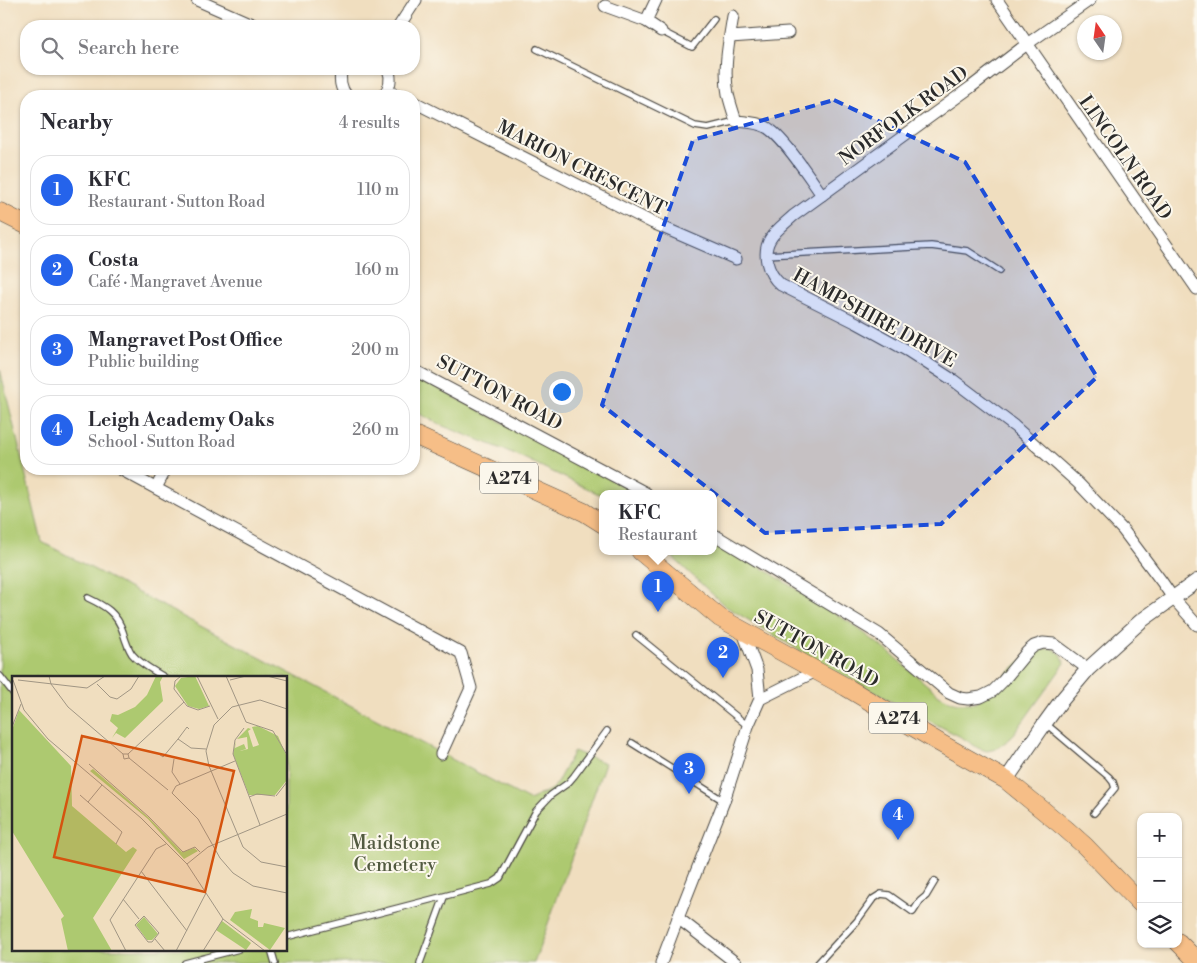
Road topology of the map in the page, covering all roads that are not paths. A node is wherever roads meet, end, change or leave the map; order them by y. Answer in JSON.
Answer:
{"nodes":[{"id":1,"x":197,"y":0,"type":"edge"},
{"id":2,"x":416,"y":0,"type":"edge"},
{"id":3,"x":656,"y":0,"type":"edge"},
{"id":4,"x":996,"y":0,"type":"edge"},
{"id":5,"x":1090,"y":0,"type":"edge"},
{"id":6,"x":606,"y":3,"type":"edge"},
{"id":7,"x":733,"y":16,"type":"dead end"},
{"id":8,"x":242,"y":20,"type":"edge"},
{"id":9,"x":403,"y":20,"type":"edge"},
{"id":10,"x":714,"y":20,"type":"dead end"},
{"id":11,"x":646,"y":21,"type":"junction"},
{"id":12,"x":661,"y":31,"type":"joint"},
{"id":13,"x":788,"y":33,"type":"dead end"},
{"id":14,"x":730,"y":37,"type":"junction"},
{"id":15,"x":1027,"y":44,"type":"junction"},
{"id":16,"x":537,"y":50,"type":"dead end"},
{"id":17,"x":340,"y":75,"type":"edge"},
{"id":18,"x":389,"y":75,"type":"edge"},
{"id":19,"x":343,"y":90,"type":"edge"},
{"id":20,"x":386,"y":90,"type":"edge"},
{"id":21,"x":420,"y":105,"type":"edge"},
{"id":22,"x":736,"y":121,"type":"junction"},
{"id":23,"x":822,"y":195,"type":"junction"},
{"id":24,"x":0,"y":212,"type":"edge"},
{"id":25,"x":20,"y":221,"type":"edge"},
{"id":26,"x":766,"y":256,"type":"junction"},
{"id":27,"x":736,"y":259,"type":"dead end"},
{"id":28,"x":998,"y":271,"type":"dead end"},
{"id":29,"x":1197,"y":289,"type":"edge"},
{"id":30,"x":420,"y":373,"type":"edge"},
{"id":31,"x":420,"y":438,"type":"edge"},
{"id":32,"x":131,"y":475,"type":"edge"},
{"id":33,"x":163,"y":475,"type":"edge"},
{"id":34,"x":156,"y":488,"type":"junction"},
{"id":35,"x":640,"y":490,"type":"edge"},
{"id":36,"x":599,"y":521,"type":"edge"},
{"id":37,"x":717,"y":536,"type":"edge"},
{"id":38,"x":645,"y":555,"type":"edge"},
{"id":39,"x":1197,"y":581,"type":"edge"},
{"id":40,"x":88,"y":598,"type":"dead end"},
{"id":41,"x":1173,"y":598,"type":"junction"},
{"id":42,"x":1197,"y":624,"type":"edge"},
{"id":43,"x":744,"y":632,"type":"junction"},
{"id":44,"x":636,"y":635,"type":"dead end"},
{"id":45,"x":1088,"y":669,"type":"junction"},
{"id":46,"x":816,"y":671,"type":"junction"},
{"id":47,"x":0,"y":676,"type":"edge"},
{"id":48,"x":162,"y":676,"type":"edge"},
{"id":49,"x":12,"y":691,"type":"edge"},
{"id":50,"x":760,"y":699,"type":"junction"},
{"id":51,"x":1045,"y":723,"type":"junction"},
{"id":52,"x":748,"y":726,"type":"junction"},
{"id":53,"x":607,"y":731,"type":"dead end"},
{"id":54,"x":632,"y":744,"type":"dead end"},
{"id":55,"x":441,"y":754,"type":"dead end"},
{"id":56,"x":1006,"y":780,"type":"junction"},
{"id":57,"x":724,"y":801,"type":"junction"},
{"id":58,"x":1094,"y":814,"type":"dead end"},
{"id":59,"x":935,"y":880,"type":"dead end"},
{"id":60,"x":444,"y":897,"type":"junction"},
{"id":61,"x":1140,"y":903,"type":"edge"},
{"id":62,"x":678,"y":918,"type":"junction"},
{"id":63,"x":288,"y":936,"type":"edge"},
{"id":64,"x":1182,"y":946,"type":"edge"},
{"id":65,"x":235,"y":950,"type":"edge"},
{"id":66,"x":271,"y":950,"type":"edge"},
{"id":67,"x":1197,"y":961,"type":"edge"},
{"id":68,"x":186,"y":963,"type":"edge"},
{"id":69,"x":275,"y":963,"type":"edge"},
{"id":70,"x":420,"y":963,"type":"edge"},
{"id":71,"x":661,"y":963,"type":"edge"},
{"id":72,"x":736,"y":963,"type":"edge"},
{"id":73,"x":818,"y":963,"type":"edge"}],
"edges":[{"from":1,"to":8,"type":"street"},
{"from":2,"to":9,"type":"street"},
{"from":3,"to":11,"type":"street"},
{"from":4,"to":15,"type":"street","name":"LINCOLN ROAD"},
{"from":5,"to":15,"type":"street","name":"NORFOLK ROAD"},
{"from":6,"to":11,"type":"street"},
{"from":7,"to":14,"type":"street"},
{"from":10,"to":12,"type":"lane"},
{"from":11,"to":12,"type":"street"},
{"from":13,"to":14,"type":"street"},
{"from":14,"to":22,"type":"street"},
{"from":15,"to":23,"type":"street","name":"NORFOLK ROAD"},
{"from":15,"to":29,"type":"street","name":"LINCOLN ROAD"},
{"from":16,"to":22,"type":"lane"},
{"from":17,"to":19,"type":"street"},
{"from":18,"to":20,"type":"street"},
{"from":21,"to":27,"type":"street","name":"MARION CRESCENT"},
{"from":22,"to":23,"type":"street"},
{"from":23,"to":26,"type":"street","name":"NORFOLK ROAD"},
{"from":24,"to":25,"type":"main road"},
{"from":26,"to":28,"type":"lane"},
{"from":26,"to":41,"type":"street","name":"HAMPSHIRE DRIVE"},
{"from":30,"to":35,"type":"street","name":"SUTTON ROAD"},
{"from":31,"to":36,"type":"main road","number":"A274"},
{"from":32,"to":34,"type":"street"},
{"from":33,"to":34,"type":"street"},
{"from":34,"to":55,"type":"street"},
{"from":37,"to":45,"type":"street","name":"SUTTON ROAD"},
{"from":38,"to":43,"type":"main road","name":"SUTTON ROAD","number":"A274"},
{"from":39,"to":41,"type":"street"},
{"from":40,"to":48,"type":"lane"},
{"from":41,"to":42,"type":"street","name":"HAMPSHIRE DRIVE"},
{"from":41,"to":45,"type":"street"},
{"from":43,"to":46,"type":"main road","name":"SUTTON ROAD","number":"A274"},
{"from":43,"to":50,"type":"street"},
{"from":44,"to":52,"type":"lane"},
{"from":45,"to":51,"type":"street"},
{"from":46,"to":50,"type":"street"},
{"from":46,"to":56,"type":"main road","name":"SUTTON ROAD","number":"A274"},
{"from":47,"to":49,"type":"lane"},
{"from":50,"to":52,"type":"street"},
{"from":51,"to":56,"type":"street"},
{"from":51,"to":58,"type":"lane"},
{"from":52,"to":57,"type":"street"},
{"from":53,"to":60,"type":"lane"},
{"from":54,"to":57,"type":"lane"},
{"from":56,"to":61,"type":"main road","name":"SUTTON ROAD","number":"A274"},
{"from":57,"to":62,"type":"street"},
{"from":59,"to":73,"type":"lane"},
{"from":60,"to":63,"type":"lane"},
{"from":60,"to":70,"type":"lane"},
{"from":62,"to":71,"type":"street"},
{"from":62,"to":72,"type":"street"},
{"from":64,"to":67,"type":"main road"},
{"from":65,"to":68,"type":"lane"},
{"from":66,"to":69,"type":"lane"}]}
